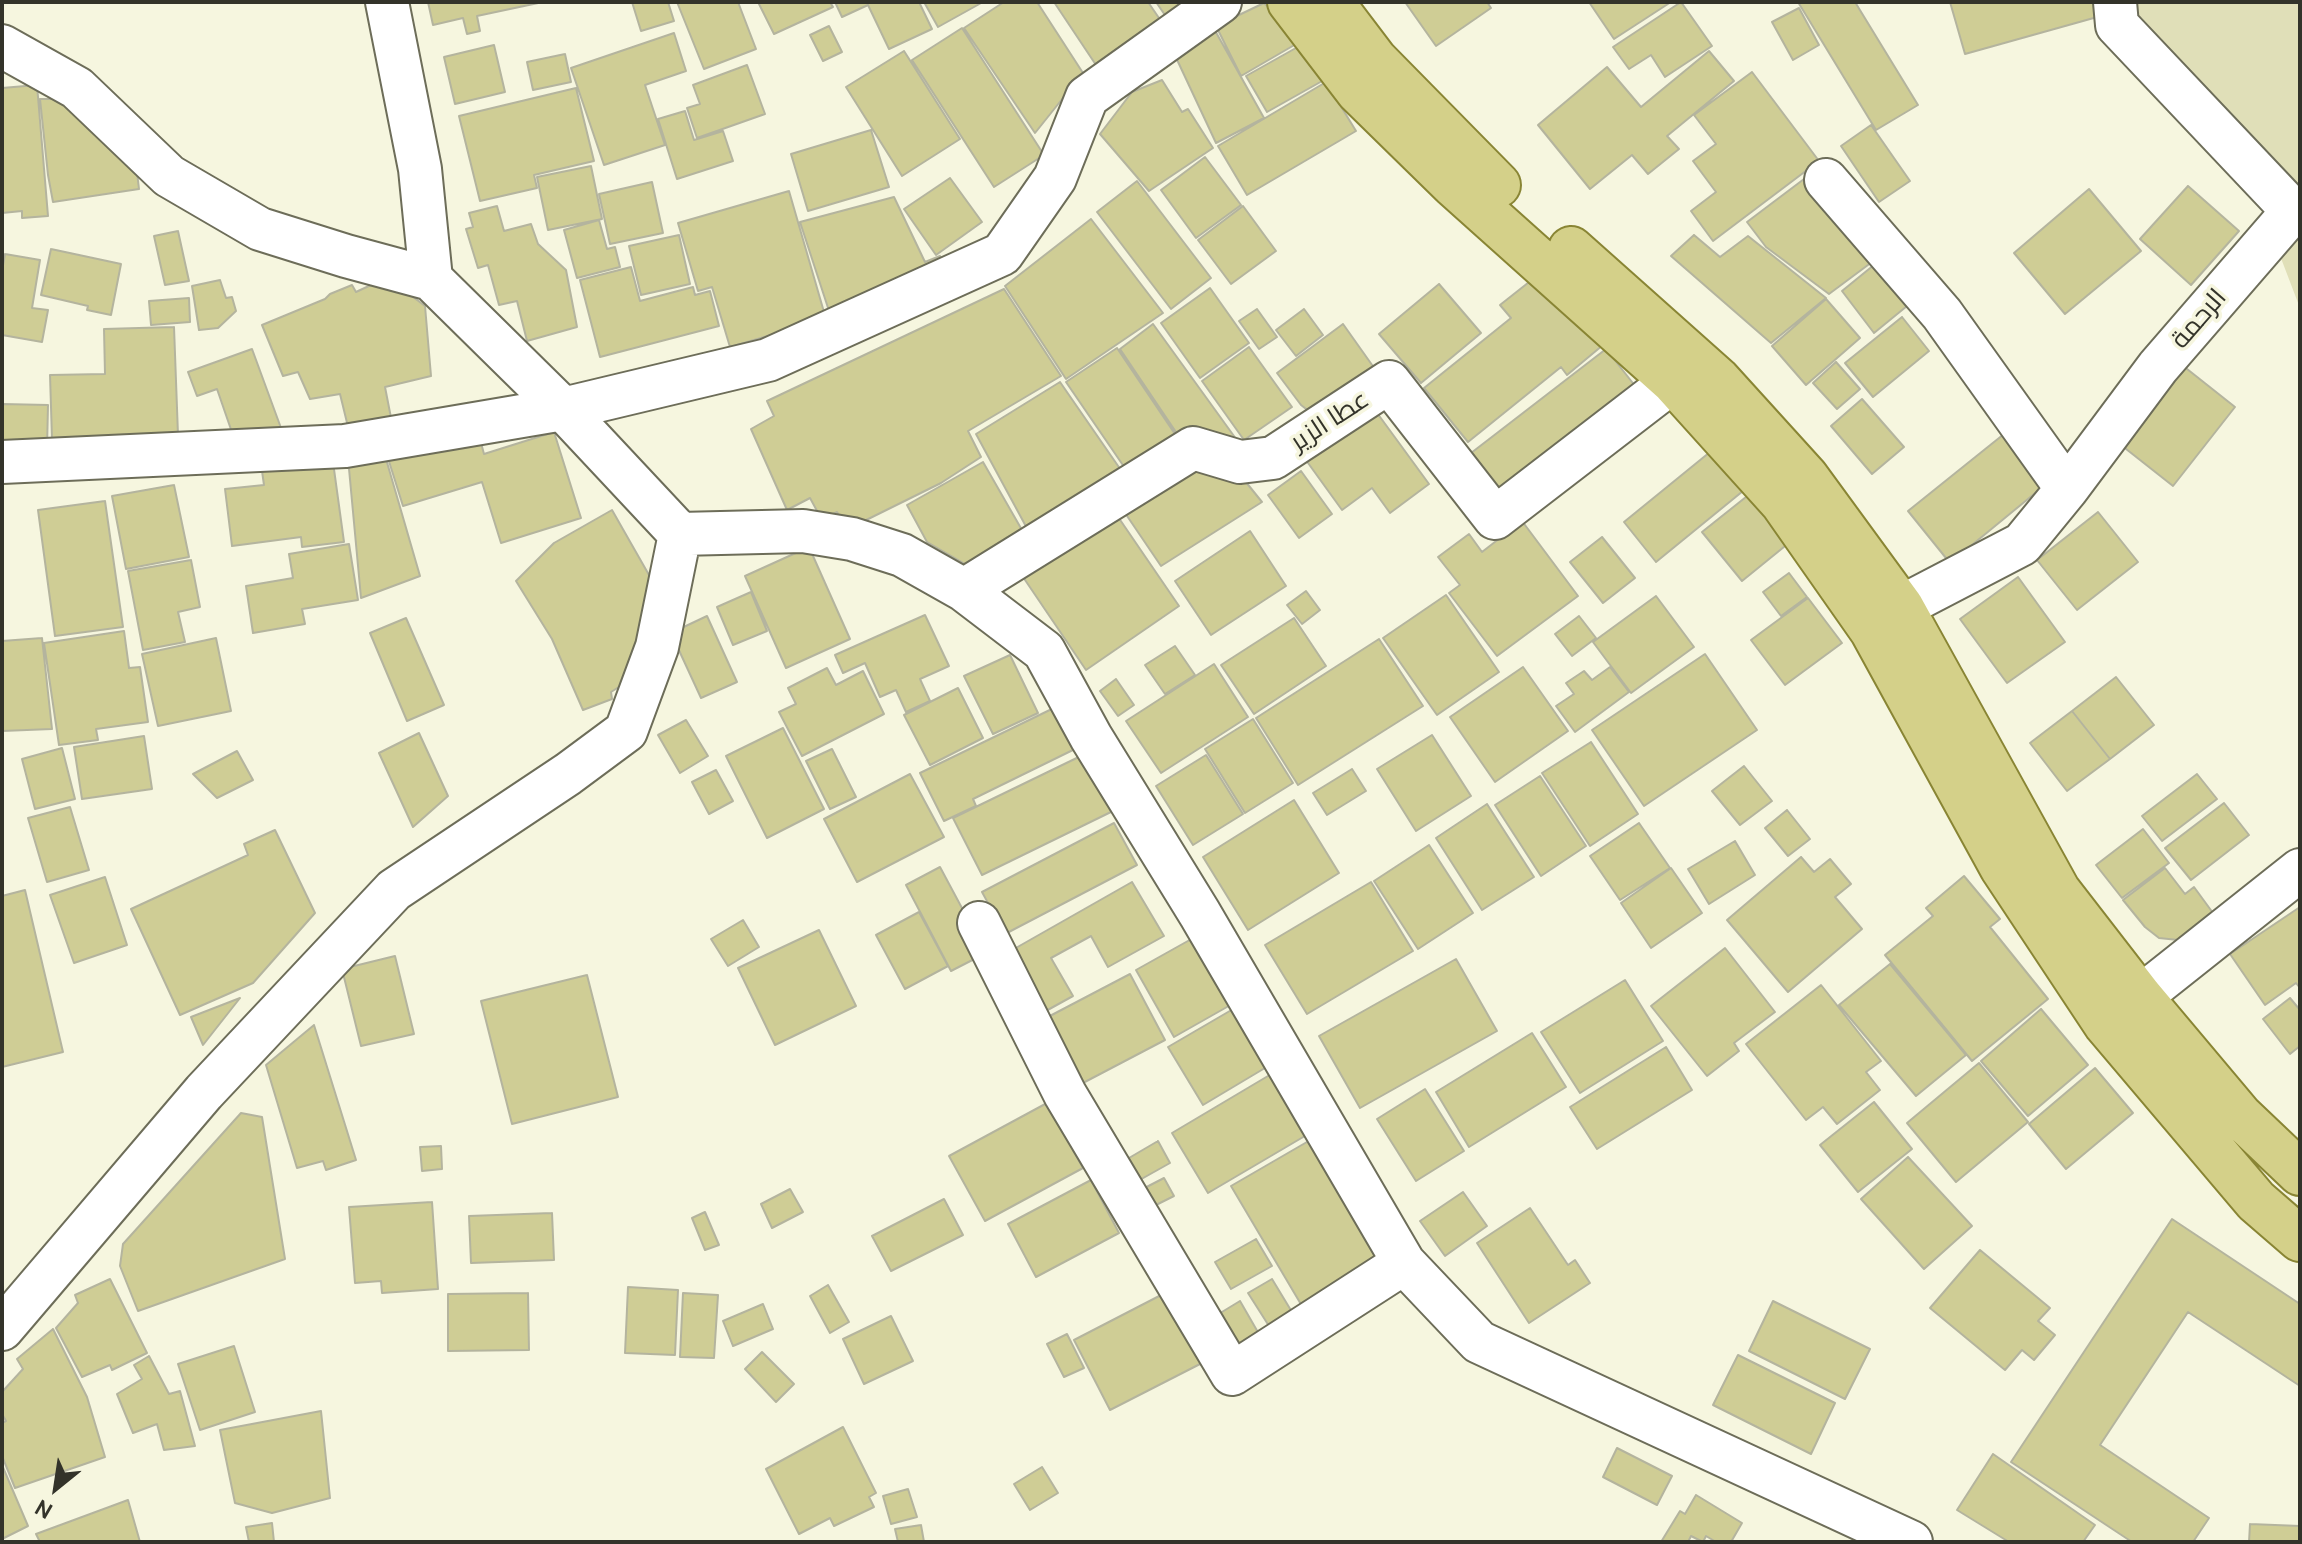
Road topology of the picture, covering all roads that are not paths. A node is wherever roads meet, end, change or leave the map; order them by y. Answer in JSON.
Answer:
{"nodes":[{"id":1,"x":387,"y":2,"type":"edge"},
{"id":2,"x":1220,"y":2,"type":"edge"},
{"id":3,"x":1290,"y":2,"type":"edge"},
{"id":4,"x":1331,"y":2,"type":"edge"},
{"id":5,"x":2115,"y":2,"type":"edge"},
{"id":6,"x":2,"y":46,"type":"edge"},
{"id":7,"x":1826,"y":180,"type":"dead end"},
{"id":8,"x":2296,"y":209,"type":"edge"},
{"id":9,"x":431,"y":279,"type":"junction"},
{"id":10,"x":1673,"y":381,"type":"junction"},
{"id":11,"x":563,"y":409,"type":"junction"},
{"id":12,"x":2,"y":462,"type":"edge"},
{"id":13,"x":2067,"y":489,"type":"junction"},
{"id":14,"x":680,"y":534,"type":"junction"},
{"id":15,"x":964,"y":590,"type":"junction"},
{"id":16,"x":1901,"y":607,"type":"junction"},
{"id":17,"x":2300,"y":870,"type":"edge"},
{"id":18,"x":979,"y":923,"type":"dead end"},
{"id":19,"x":2140,"y":997,"type":"junction"},
{"id":20,"x":2300,"y":1173,"type":"edge"},
{"id":21,"x":2300,"y":1239,"type":"edge"},
{"id":22,"x":1404,"y":1263,"type":"junction"},
{"id":23,"x":2,"y":1329,"type":"edge"},
{"id":24,"x":1905,"y":1541,"type":"edge"}],
"edges":[{"from":1,"to":9,"type":"street"},
{"from":2,"to":11,"type":"street"},
{"from":3,"to":10,"type":"main road"},
{"from":4,"to":16,"type":"main road"},
{"from":5,"to":8,"type":"street","name":"الرحمة"},
{"from":6,"to":9,"type":"street"},
{"from":7,"to":13,"type":"street"},
{"from":8,"to":13,"type":"street","name":"الرحمة"},
{"from":9,"to":11,"type":"street"},
{"from":10,"to":15,"type":"street","name":"عطا الزير"},
{"from":10,"to":21,"type":"main road"},
{"from":11,"to":12,"type":"street"},
{"from":11,"to":14,"type":"street"},
{"from":13,"to":16,"type":"street","name":"الرحمة"},
{"from":14,"to":15,"type":"street"},
{"from":14,"to":23,"type":"street"},
{"from":15,"to":22,"type":"street"},
{"from":16,"to":19,"type":"main road"},
{"from":17,"to":19,"type":"street"},
{"from":18,"to":22,"type":"street"},
{"from":19,"to":20,"type":"main road"},
{"from":22,"to":24,"type":"street"}]}
